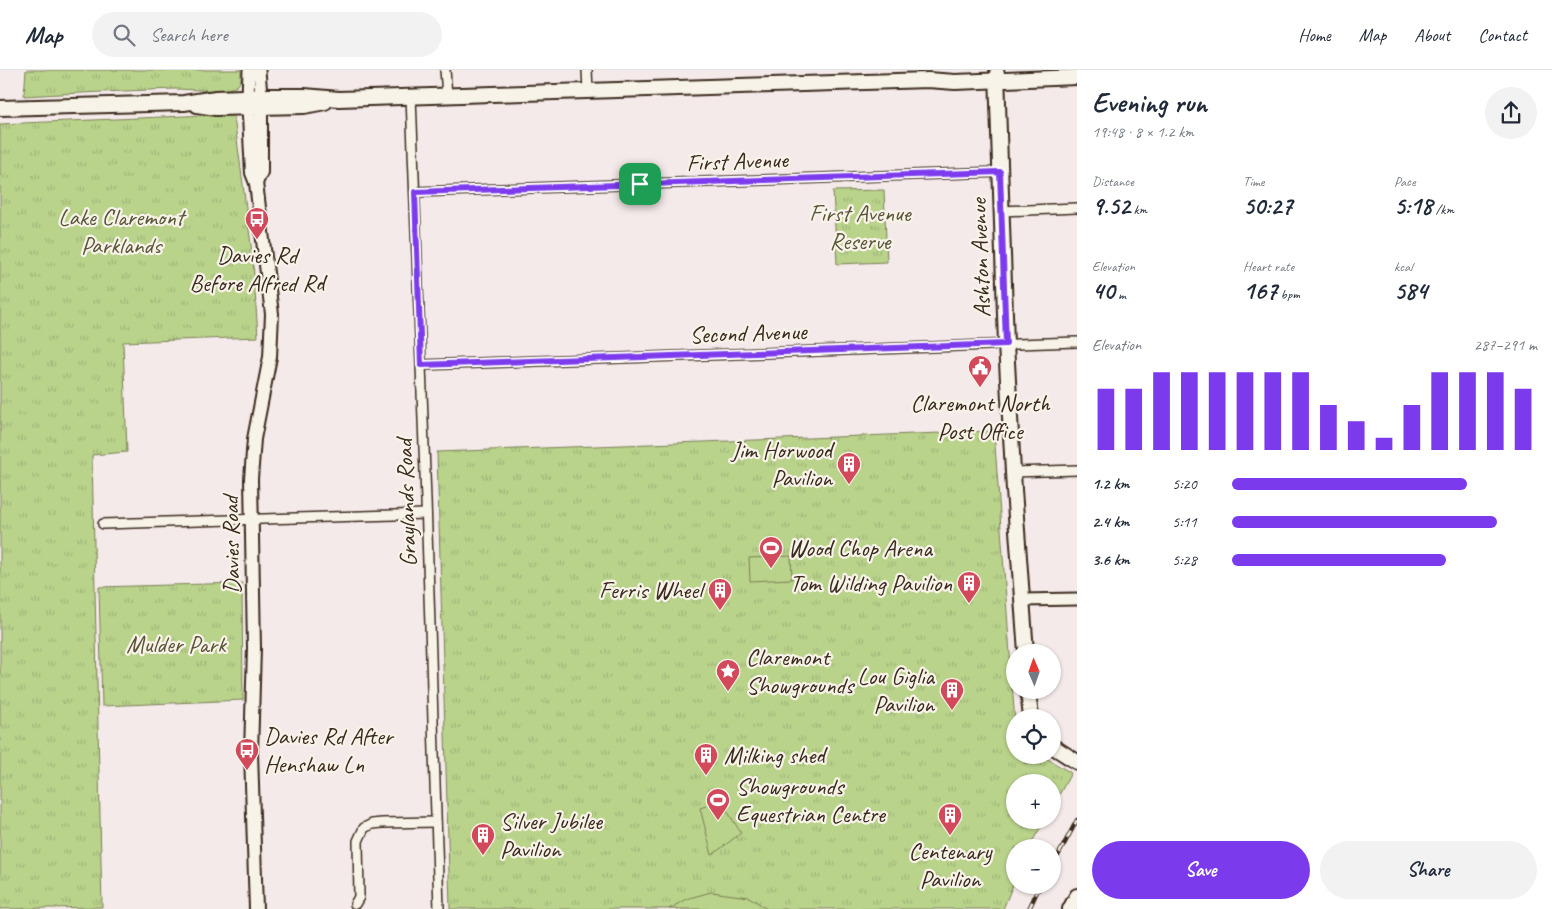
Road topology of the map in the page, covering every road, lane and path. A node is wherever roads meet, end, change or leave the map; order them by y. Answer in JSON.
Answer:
{"nodes":[{"id":1,"x":249,"y":70,"type":"edge"},
{"id":2,"x":259,"y":70,"type":"edge"},
{"id":3,"x":446,"y":70,"type":"edge"},
{"id":4,"x":587,"y":70,"type":"edge"},
{"id":5,"x":1045,"y":72,"type":"edge"},
{"id":6,"x":997,"y":76,"type":"junction"},
{"id":7,"x":1077,"y":76,"type":"edge"},
{"id":8,"x":588,"y":92,"type":"junction"},
{"id":9,"x":446,"y":95,"type":"junction"},
{"id":10,"x":411,"y":96,"type":"junction"},
{"id":11,"x":255,"y":102,"type":"junction"},
{"id":12,"x":0,"y":108,"type":"edge"},
{"id":13,"x":1000,"y":172,"type":"junction"},
{"id":14,"x":415,"y":192,"type":"junction"},
{"id":15,"x":1077,"y":208,"type":"edge"},
{"id":16,"x":1001,"y":211,"type":"junction"},
{"id":17,"x":1077,"y":342,"type":"edge"},
{"id":18,"x":1006,"y":344,"type":"junction"},
{"id":19,"x":421,"y":365,"type":"junction"},
{"id":20,"x":1077,"y":470,"type":"edge"},
{"id":21,"x":1013,"y":472,"type":"junction"},
{"id":22,"x":426,"y":514,"type":"junction"},
{"id":23,"x":252,"y":519,"type":"junction"},
{"id":24,"x":103,"y":524,"type":"dead end"},
{"id":25,"x":1077,"y":599,"type":"edge"},
{"id":26,"x":1022,"y":600,"type":"junction"},
{"id":27,"x":1025,"y":644,"type":"edge"},
{"id":28,"x":1061,"y":752,"type":"edge"},
{"id":29,"x":1077,"y":762,"type":"edge"},
{"id":30,"x":436,"y":822,"type":"junction"},
{"id":31,"x":1077,"y":896,"type":"edge"},
{"id":32,"x":355,"y":904,"type":"dead end"},
{"id":33,"x":256,"y":909,"type":"edge"},
{"id":34,"x":438,"y":909,"type":"edge"},
{"id":35,"x":1070,"y":909,"type":"edge"}],
"edges":[{"from":1,"to":11,"type":"street"},
{"from":2,"to":11,"type":"street"},
{"from":3,"to":9,"type":"street"},
{"from":4,"to":8,"type":"street"},
{"from":5,"to":6,"type":"main road"},
{"from":5,"to":7,"type":"main road"},
{"from":6,"to":8,"type":"main road"},
{"from":6,"to":13,"type":"main road","name":"Ashton Avenue"},
{"from":8,"to":9,"type":"main road"},
{"from":9,"to":10,"type":"main road"},
{"from":10,"to":11,"type":"main road"},
{"from":10,"to":14,"type":"street","name":"Graylands Road"},
{"from":11,"to":12,"type":"main road"},
{"from":11,"to":23,"type":"main road","name":"Davies Road"},
{"from":13,"to":14,"type":"street","name":"First Avenue"},
{"from":13,"to":16,"type":"main road","name":"Ashton Avenue"},
{"from":14,"to":19,"type":"street","name":"Graylands Road"},
{"from":15,"to":16,"type":"street"},
{"from":16,"to":18,"type":"main road","name":"Ashton Avenue"},
{"from":17,"to":18,"type":"street","name":"Second Avenue"},
{"from":18,"to":19,"type":"street","name":"Second Avenue"},
{"from":18,"to":21,"type":"main road","name":"Ashton Avenue"},
{"from":19,"to":22,"type":"street","name":"Graylands Road"},
{"from":20,"to":21,"type":"street"},
{"from":21,"to":26,"type":"main road","name":"Ashton Avenue"},
{"from":22,"to":23,"type":"street"},
{"from":22,"to":30,"type":"street","name":"Graylands Road"},
{"from":23,"to":24,"type":"street"},
{"from":23,"to":33,"type":"main road","name":"Davies Road"},
{"from":25,"to":26,"type":"street"},
{"from":26,"to":27,"type":"main road","name":"Ashton Avenue"},
{"from":28,"to":29,"type":"main road"},
{"from":30,"to":32,"type":"street"},
{"from":30,"to":34,"type":"street","name":"Graylands Road"},
{"from":31,"to":35,"type":"main road"}]}
